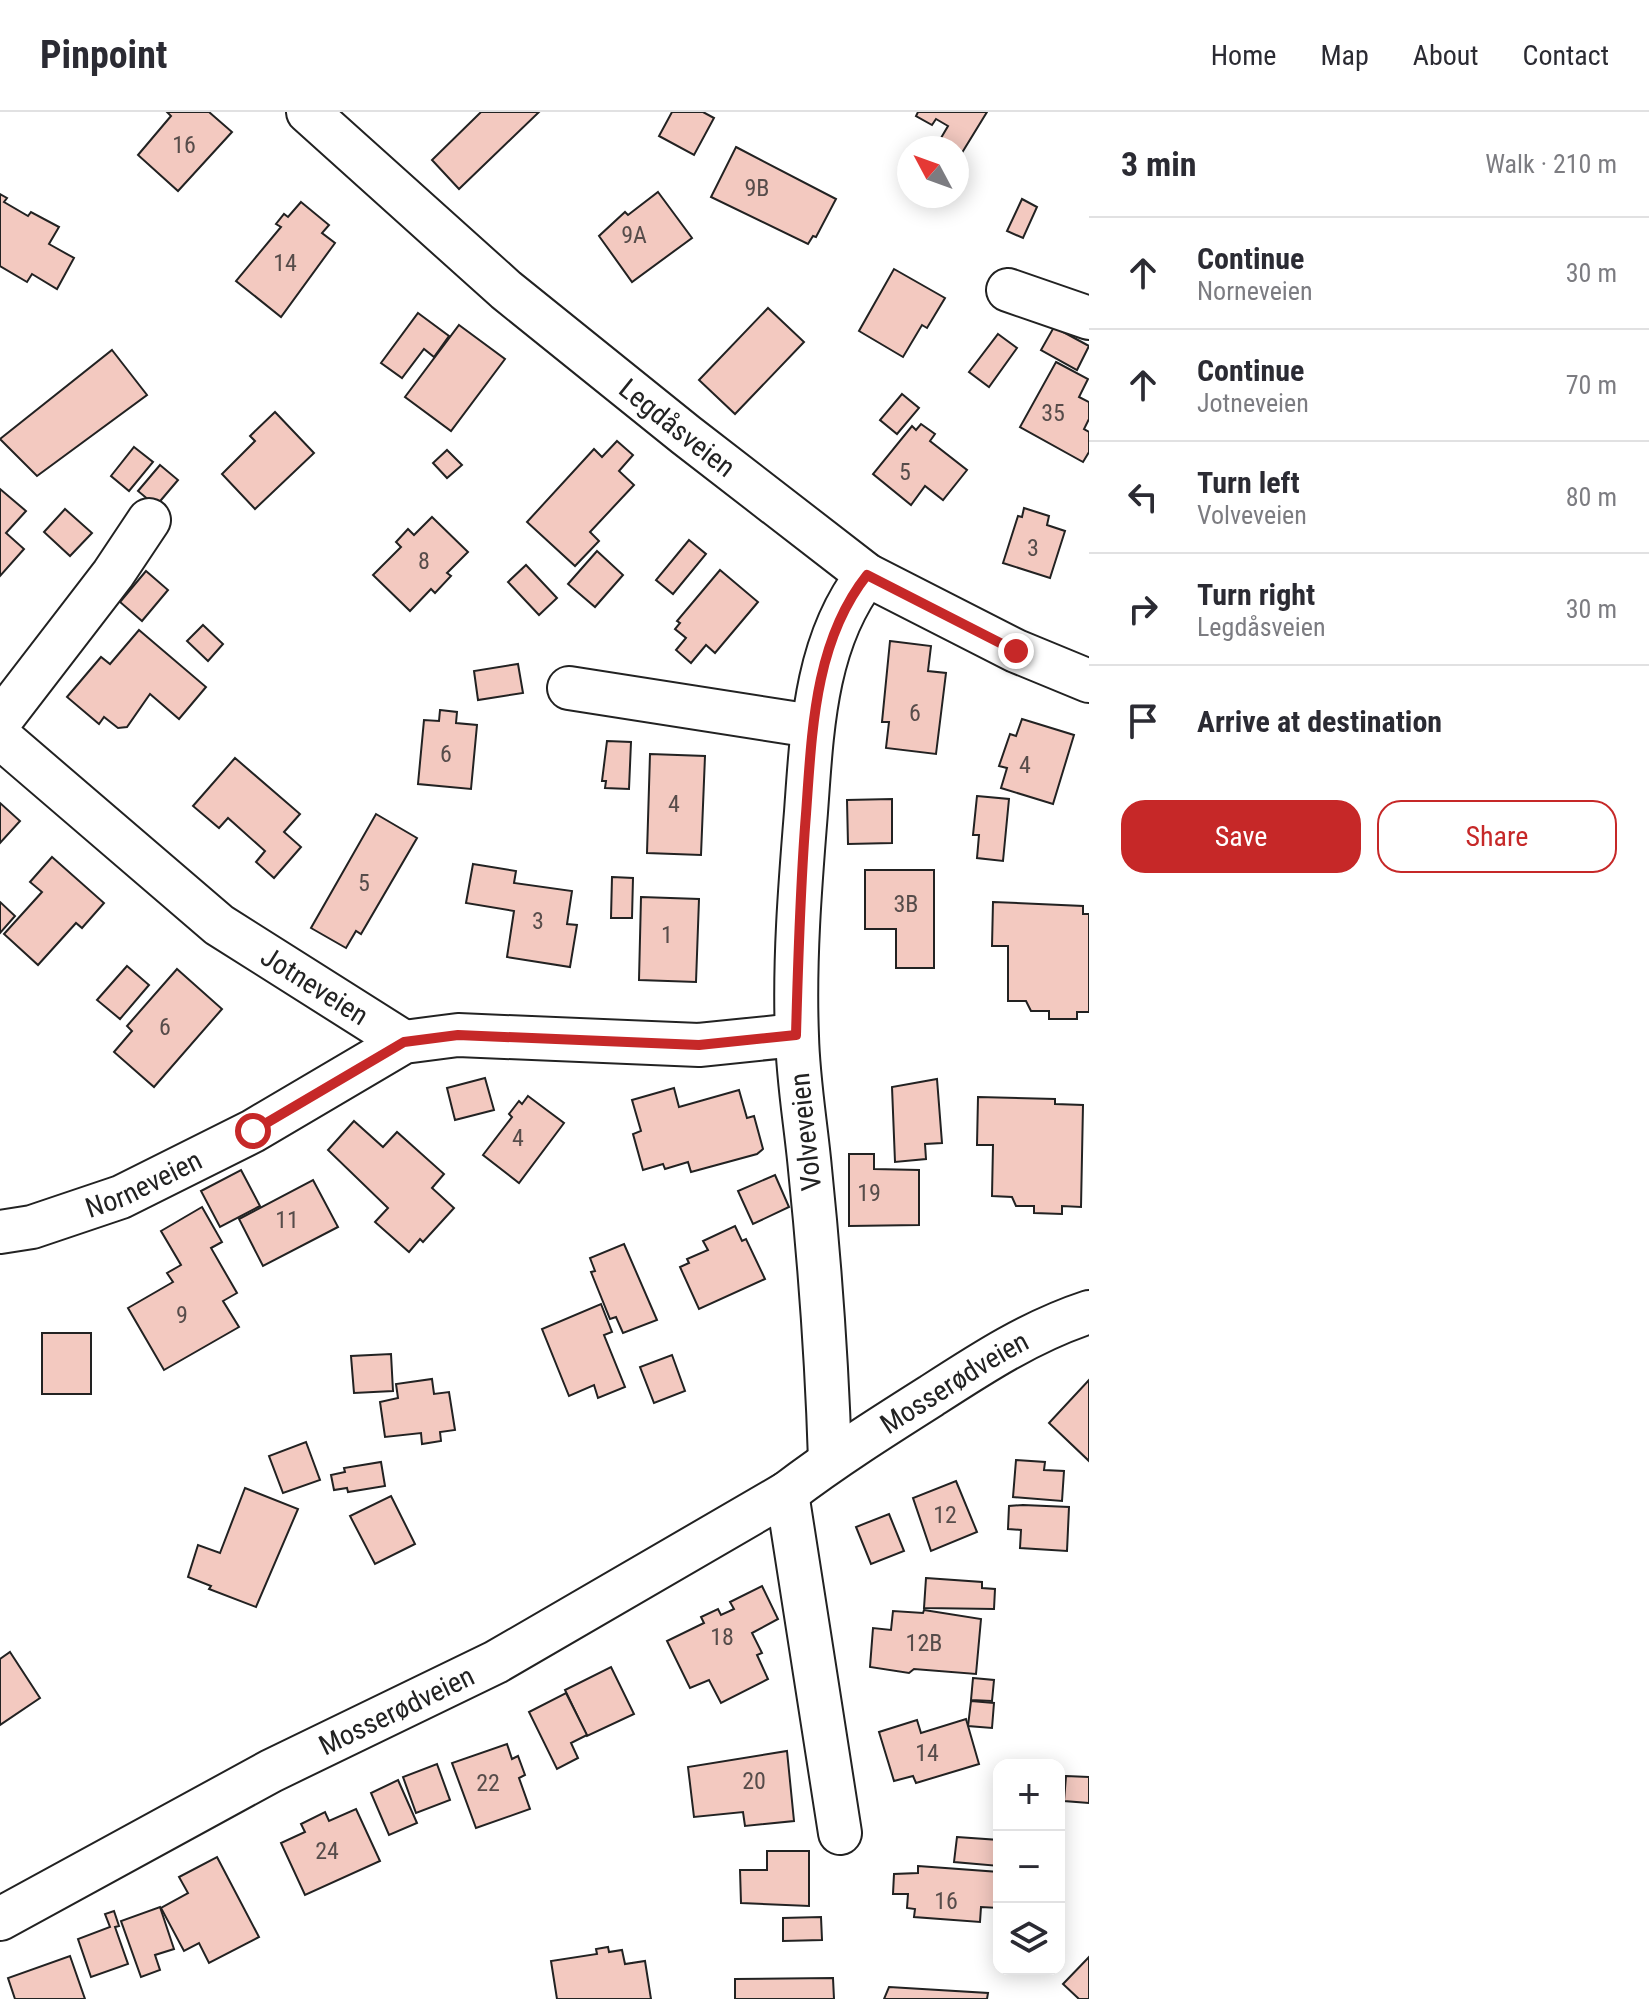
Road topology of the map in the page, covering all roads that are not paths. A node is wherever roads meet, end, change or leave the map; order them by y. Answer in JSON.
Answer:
{"nodes":[{"id":1,"x":308,"y":112,"type":"edge"},
{"id":2,"x":1008,"y":290,"type":"dead end"},
{"id":3,"x":1089,"y":318,"type":"edge"},
{"id":4,"x":149,"y":520,"type":"dead end"},
{"id":5,"x":867,"y":575,"type":"junction"},
{"id":6,"x":1089,"y":681,"type":"edge"},
{"id":7,"x":569,"y":688,"type":"dead end"},
{"id":8,"x":0,"y":721,"type":"edge"},
{"id":9,"x":812,"y":726,"type":"junction"},
{"id":10,"x":0,"y":737,"type":"edge"},
{"id":11,"x":796,"y":1035,"type":"junction"},
{"id":12,"x":404,"y":1042,"type":"junction"},
{"id":13,"x":0,"y":1232,"type":"edge"},
{"id":14,"x":1089,"y":1312,"type":"edge"},
{"id":15,"x":830,"y":1460,"type":"junction"},
{"id":16,"x":787,"y":1493,"type":"junction"},
{"id":17,"x":840,"y":1833,"type":"dead end"},
{"id":18,"x":0,"y":1919,"type":"edge"}],
"edges":[{"from":1,"to":5,"type":"street","name":"Legdåsveien"},
{"from":2,"to":3,"type":"street"},
{"from":4,"to":8,"type":"street"},
{"from":5,"to":6,"type":"street","name":"Legdåsveien"},
{"from":5,"to":9,"type":"street","name":"Volveveien"},
{"from":7,"to":9,"type":"street"},
{"from":9,"to":11,"type":"street","name":"Volveveien"},
{"from":10,"to":12,"type":"street","name":"Jotneveien"},
{"from":11,"to":12,"type":"street"},
{"from":11,"to":15,"type":"street","name":"Volveveien"},
{"from":12,"to":13,"type":"street","name":"Norneveien"},
{"from":14,"to":15,"type":"street","name":"Mosserødveien"},
{"from":15,"to":16,"type":"street","name":"Mosserødveien"},
{"from":16,"to":17,"type":"street"},
{"from":16,"to":18,"type":"street","name":"Mosserødveien"}]}
